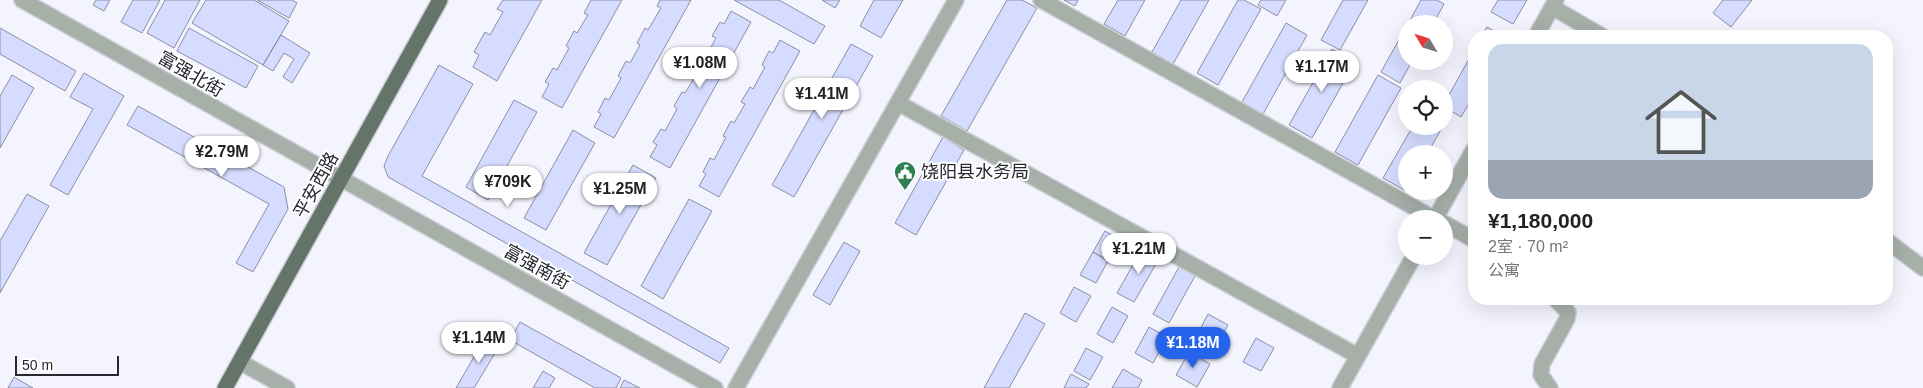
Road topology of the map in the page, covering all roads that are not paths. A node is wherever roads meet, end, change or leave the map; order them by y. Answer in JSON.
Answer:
{"nodes":[{"id":1,"x":22,"y":0,"type":"edge"},
{"id":2,"x":440,"y":0,"type":"edge"},
{"id":3,"x":956,"y":0,"type":"edge"},
{"id":4,"x":1041,"y":0,"type":"edge"},
{"id":5,"x":1554,"y":4,"type":"edge"},
{"id":6,"x":1539,"y":30,"type":"edge"},
{"id":7,"x":1593,"y":30,"type":"edge"},
{"id":8,"x":898,"y":103,"type":"junction"},
{"id":9,"x":1468,"y":160,"type":"edge"},
{"id":10,"x":341,"y":179,"type":"junction"},
{"id":11,"x":1419,"y":210,"type":"edge"},
{"id":12,"x":1440,"y":210,"type":"edge"},
{"id":13,"x":1453,"y":228,"type":"edge"},
{"id":14,"x":1468,"y":237,"type":"edge"},
{"id":15,"x":1893,"y":245,"type":"edge"},
{"id":16,"x":1409,"y":265,"type":"edge"},
{"id":17,"x":1923,"y":268,"type":"edge"},
{"id":18,"x":1561,"y":305,"type":"edge"},
{"id":19,"x":1358,"y":356,"type":"junction"},
{"id":20,"x":240,"y":362,"type":"junction"},
{"id":21,"x":225,"y":388,"type":"edge"},
{"id":22,"x":287,"y":388,"type":"edge"},
{"id":23,"x":715,"y":388,"type":"edge"},
{"id":24,"x":736,"y":388,"type":"edge"},
{"id":25,"x":1340,"y":388,"type":"edge"},
{"id":26,"x":1550,"y":388,"type":"edge"}],
"edges":[{"from":1,"to":10,"type":"street","name":"富强北街"},
{"from":2,"to":10,"type":"main road","name":"平安西路"},
{"from":3,"to":8,"type":"street"},
{"from":4,"to":11,"type":"street"},
{"from":5,"to":6,"type":"street"},
{"from":5,"to":7,"type":"street"},
{"from":8,"to":19,"type":"street"},
{"from":8,"to":24,"type":"street"},
{"from":9,"to":12,"type":"street"},
{"from":10,"to":20,"type":"main road","name":"平安西路"},
{"from":10,"to":23,"type":"street","name":"富强南街"},
{"from":13,"to":14,"type":"street"},
{"from":15,"to":17,"type":"street"},
{"from":16,"to":19,"type":"street"},
{"from":18,"to":26,"type":"street"},
{"from":19,"to":25,"type":"street"},
{"from":20,"to":21,"type":"main road","name":"平安西路"},
{"from":20,"to":22,"type":"street"}]}
